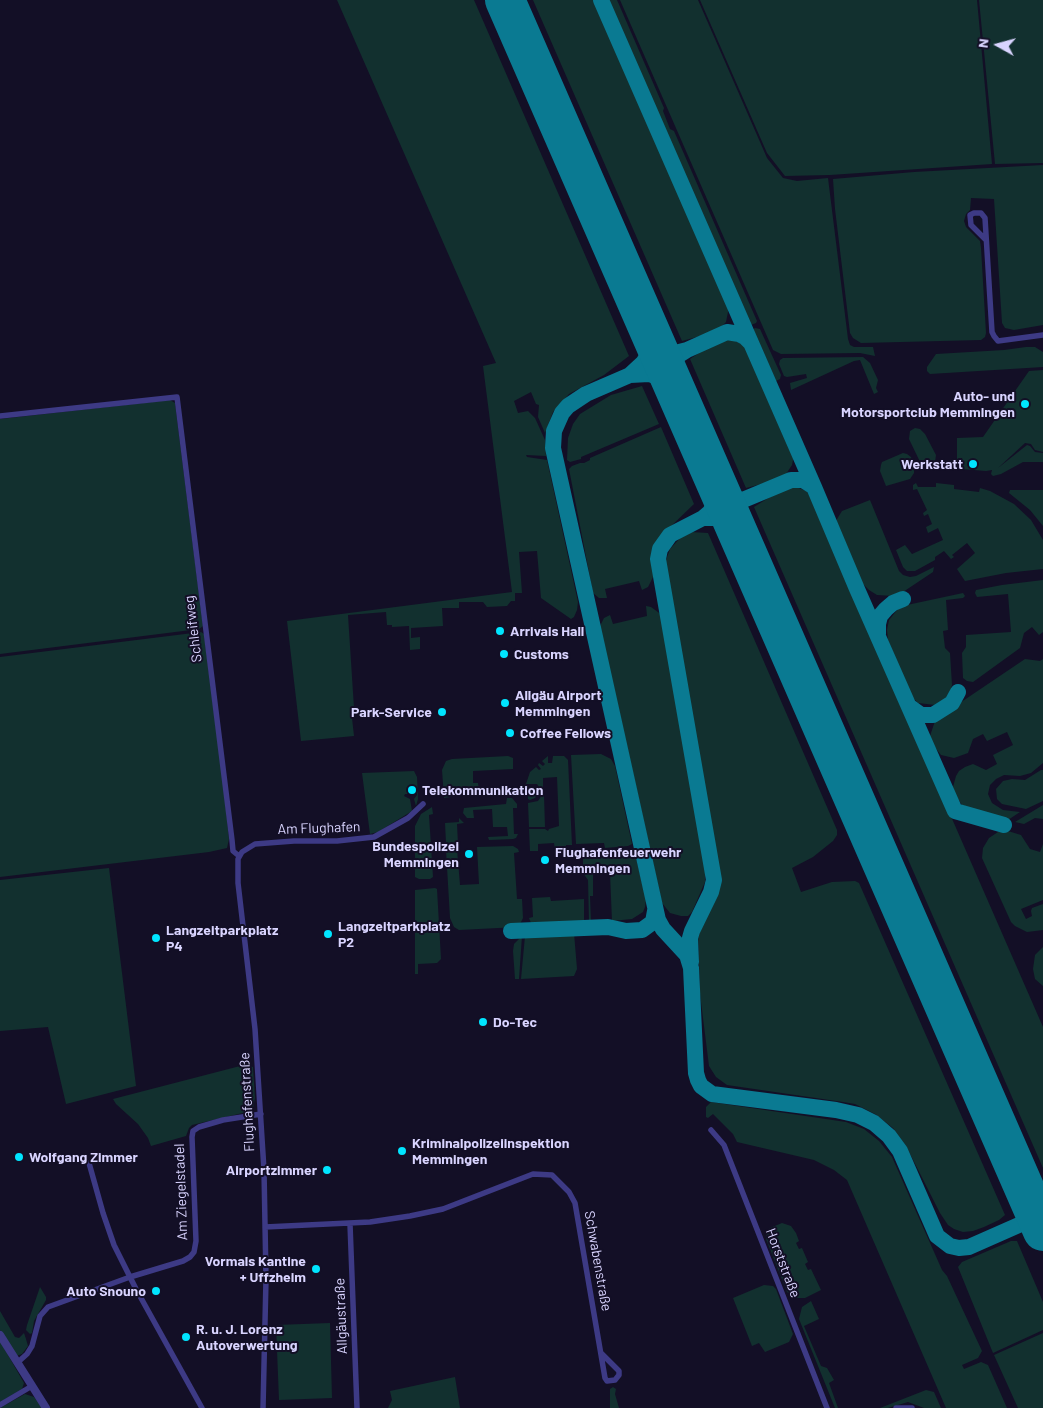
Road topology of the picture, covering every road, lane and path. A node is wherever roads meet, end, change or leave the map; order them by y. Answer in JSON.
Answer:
{"nodes":[{"id":1,"x":985,"y":240,"type":"dead end"},
{"id":2,"x":1043,"y":335,"type":"edge"},
{"id":3,"x":0,"y":416,"type":"edge"},
{"id":4,"x":423,"y":804,"type":"dead end"},
{"id":5,"x":239,"y":856,"type":"junction"},
{"id":6,"x":261,"y":1114,"type":"junction"},
{"id":7,"x":711,"y":1130,"type":"dead end"},
{"id":8,"x":89,"y":1163,"type":"dead end"},
{"id":9,"x":350,"y":1224,"type":"junction"},
{"id":10,"x":266,"y":1227,"type":"junction"},
{"id":11,"x":130,"y":1277,"type":"junction"},
{"id":12,"x":0,"y":1335,"type":"edge"},
{"id":13,"x":601,"y":1353,"type":"junction"},
{"id":14,"x":16,"y":1363,"type":"junction"},
{"id":15,"x":32,"y":1386,"type":"junction"},
{"id":16,"x":0,"y":1405,"type":"edge"},
{"id":17,"x":46,"y":1408,"type":"edge"},
{"id":18,"x":202,"y":1408,"type":"edge"},
{"id":19,"x":263,"y":1408,"type":"edge"},
{"id":20,"x":357,"y":1408,"type":"edge"},
{"id":21,"x":827,"y":1408,"type":"edge"},
{"id":22,"x":896,"y":1408,"type":"edge"},
{"id":23,"x":912,"y":1408,"type":"edge"}],
"edges":[{"from":1,"to":2,"type":"street"},
{"from":3,"to":5,"type":"street","name":"Schleifweg"},
{"from":4,"to":5,"type":"street","name":"Am Flughafen"},
{"from":5,"to":6,"type":"street","name":"Flughafenstraße"},
{"from":6,"to":10,"type":"street","name":"Flughafenstraße"},
{"from":6,"to":11,"type":"street","name":"Am Ziegelstadel"},
{"from":7,"to":21,"type":"street","name":"Horststraße"},
{"from":8,"to":11,"type":"street"},
{"from":9,"to":10,"type":"street","name":"Schwabenstraße"},
{"from":9,"to":13,"type":"street","name":"Schwabenstraße"},
{"from":9,"to":20,"type":"street","name":"Allgäustraße"},
{"from":10,"to":19,"type":"street","name":"Flughafenstraße"},
{"from":11,"to":14,"type":"street"},
{"from":11,"to":18,"type":"street"},
{"from":12,"to":14,"type":"street"},
{"from":13,"to":13,"type":"street","name":"Schwabenstraße"},
{"from":14,"to":15,"type":"street"},
{"from":15,"to":16,"type":"street"},
{"from":15,"to":17,"type":"street"},
{"from":22,"to":23,"type":"street"}]}
